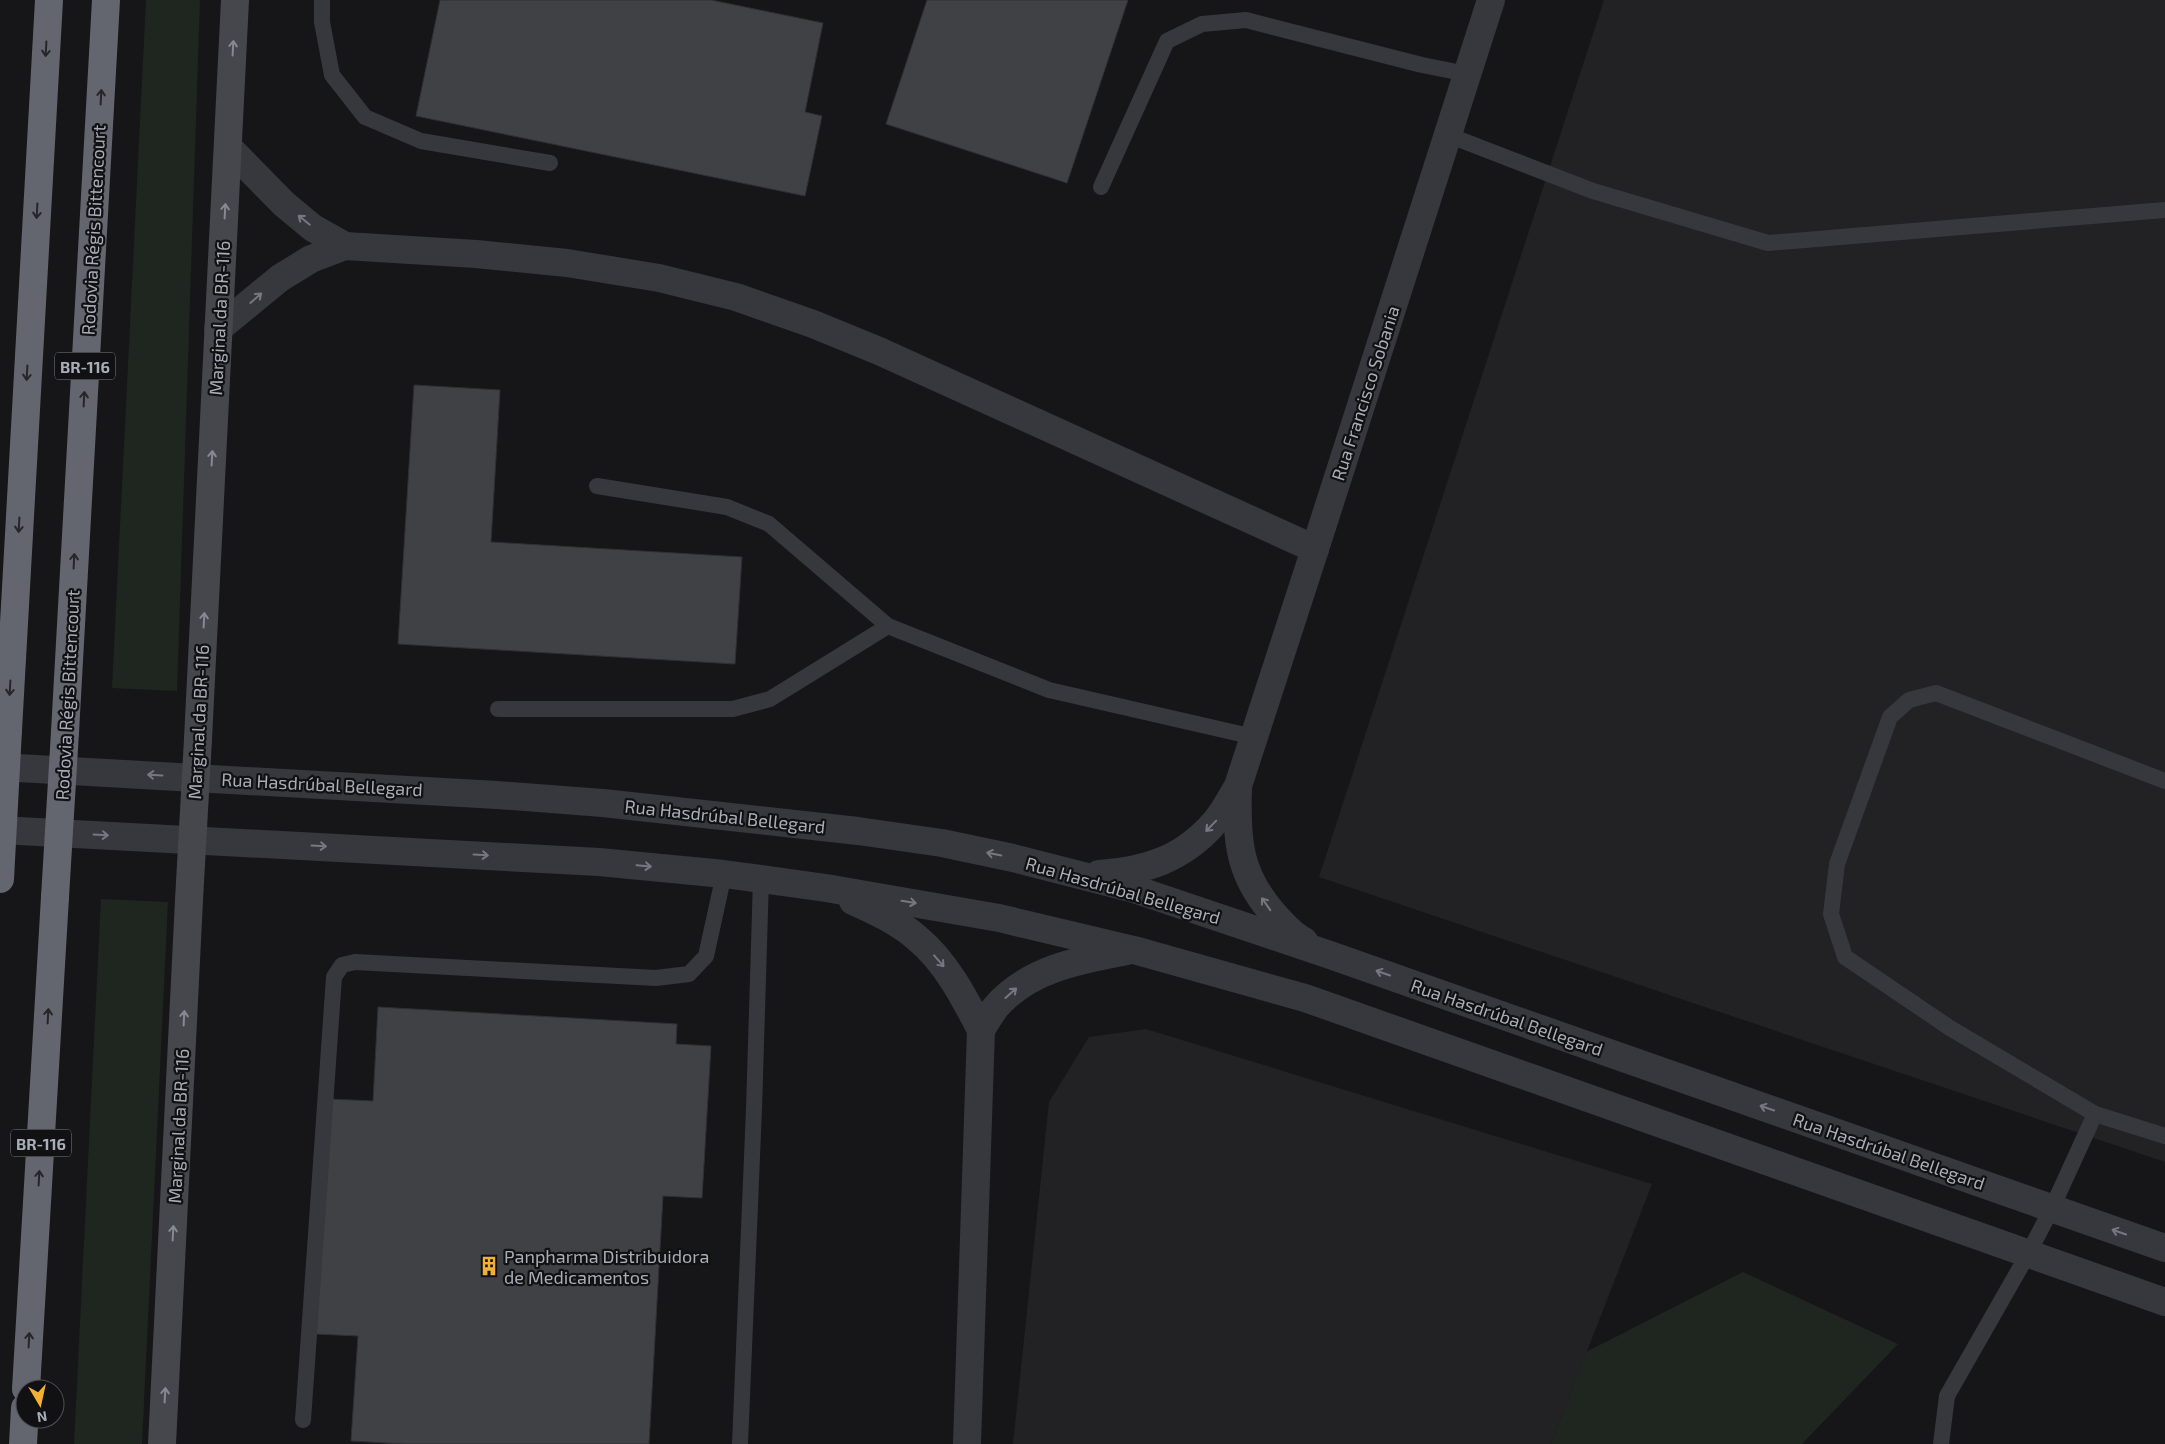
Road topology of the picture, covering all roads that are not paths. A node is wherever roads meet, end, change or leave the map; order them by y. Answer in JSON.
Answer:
{"nodes":[{"id":1,"x":49,"y":0,"type":"edge"},
{"id":2,"x":106,"y":0,"type":"edge"},
{"id":3,"x":235,"y":0,"type":"edge"},
{"id":4,"x":322,"y":0,"type":"edge"},
{"id":5,"x":1491,"y":0,"type":"edge"},
{"id":6,"x":1467,"y":74,"type":"junction"},
{"id":7,"x":1448,"y":135,"type":"junction"},
{"id":8,"x":228,"y":147,"type":"junction"},
{"id":9,"x":550,"y":163,"type":"dead end"},
{"id":10,"x":1101,"y":187,"type":"dead end"},
{"id":11,"x":2165,"y":210,"type":"edge"},
{"id":12,"x":345,"y":246,"type":"junction"},
{"id":13,"x":218,"y":329,"type":"junction"},
{"id":14,"x":597,"y":486,"type":"dead end"},
{"id":15,"x":1315,"y":549,"type":"junction"},
{"id":16,"x":888,"y":626,"type":"junction"},
{"id":17,"x":498,"y":708,"type":"dead end"},
{"id":18,"x":1254,"y":737,"type":"junction"},
{"id":19,"x":0,"y":767,"type":"edge"},
{"id":20,"x":2165,"y":781,"type":"edge"},
{"id":21,"x":1238,"y":786,"type":"junction"},
{"id":22,"x":0,"y":830,"type":"edge"},
{"id":23,"x":724,"y":874,"type":"junction"},
{"id":24,"x":1085,"y":875,"type":"junction"},
{"id":25,"x":761,"y":879,"type":"junction"},
{"id":26,"x":0,"y":880,"type":"edge"},
{"id":27,"x":826,"y":888,"type":"junction"},
{"id":28,"x":1134,"y":950,"type":"junction"},
{"id":29,"x":1330,"y":954,"type":"junction"},
{"id":30,"x":980,"y":1030,"type":"junction"},
{"id":31,"x":2095,"y":1114,"type":"junction"},
{"id":32,"x":2165,"y":1136,"type":"edge"},
{"id":33,"x":2052,"y":1208,"type":"junction"},
{"id":34,"x":2165,"y":1248,"type":"edge"},
{"id":35,"x":2028,"y":1254,"type":"junction"},
{"id":36,"x":2165,"y":1302,"type":"edge"},
{"id":37,"x":27,"y":1379,"type":"edge"},
{"id":38,"x":303,"y":1420,"type":"dead end"},
{"id":39,"x":24,"y":1429,"type":"edge"},
{"id":40,"x":23,"y":1444,"type":"edge"},
{"id":41,"x":162,"y":1444,"type":"edge"},
{"id":42,"x":740,"y":1444,"type":"edge"},
{"id":43,"x":967,"y":1444,"type":"edge"},
{"id":44,"x":1941,"y":1444,"type":"edge"}],
"edges":[{"from":1,"to":26,"type":"highway","one_way":true,"bridge":true},
{"from":37,"to":2,"type":"highway","name":"Rodovia Régis Bittencourt","number":"BR-116","one_way":true,"bridge":true},
{"from":8,"to":3,"type":"main road","name":"Marginal da BR-116","one_way":true},
{"from":4,"to":9,"type":"lane"},
{"from":5,"to":6,"type":"street","name":"Rua Francisco Sobania"},
{"from":6,"to":7,"type":"street","name":"Rua Francisco Sobania"},
{"from":6,"to":10,"type":"lane"},
{"from":7,"to":11,"type":"lane"},
{"from":7,"to":15,"type":"street","name":"Rua Francisco Sobania"},
{"from":12,"to":8,"type":"street","one_way":true},
{"from":13,"to":8,"type":"main road","name":"Marginal da BR-116","one_way":true},
{"from":13,"to":12,"type":"street","one_way":true},
{"from":12,"to":15,"type":"street"},
{"from":41,"to":13,"type":"main road","name":"Marginal da BR-116","one_way":true,"bridge":true},
{"from":14,"to":16,"type":"lane"},
{"from":15,"to":18,"type":"street","name":"Rua Francisco Sobania"},
{"from":16,"to":17,"type":"lane"},
{"from":16,"to":18,"type":"lane"},
{"from":18,"to":21,"type":"street","name":"Rua Francisco Sobania"},
{"from":24,"to":19,"type":"street","name":"Rua Hasdrúbal Bellegard","one_way":true},
{"from":20,"to":31,"type":"lane"},
{"from":21,"to":24,"type":"street","name":"Rua Francisco Sobania","one_way":true},
{"from":29,"to":21,"type":"street","name":"Rua Francisco Sobania","one_way":true},
{"from":22,"to":23,"type":"street","one_way":true},
{"from":23,"to":25,"type":"street"},
{"from":23,"to":38,"type":"lane"},
{"from":24,"to":29,"type":"street","name":"Rua Hasdrúbal Bellegard"},
{"from":25,"to":27,"type":"street"},
{"from":25,"to":42,"type":"lane"},
{"from":27,"to":28,"type":"street","one_way":true},
{"from":27,"to":30,"type":"street","one_way":true},
{"from":30,"to":28,"type":"street","one_way":true},
{"from":28,"to":35,"type":"street"},
{"from":33,"to":29,"type":"street","name":"Rua Hasdrúbal Bellegard","one_way":true},
{"from":30,"to":43,"type":"street"},
{"from":31,"to":32,"type":"lane"},
{"from":31,"to":33,"type":"lane"},
{"from":34,"to":33,"type":"street","name":"Rua Hasdrúbal Bellegard","one_way":true},
{"from":33,"to":35,"type":"lane"},
{"from":35,"to":36,"type":"street"},
{"from":35,"to":44,"type":"lane"},
{"from":39,"to":40,"type":"highway"}]}
